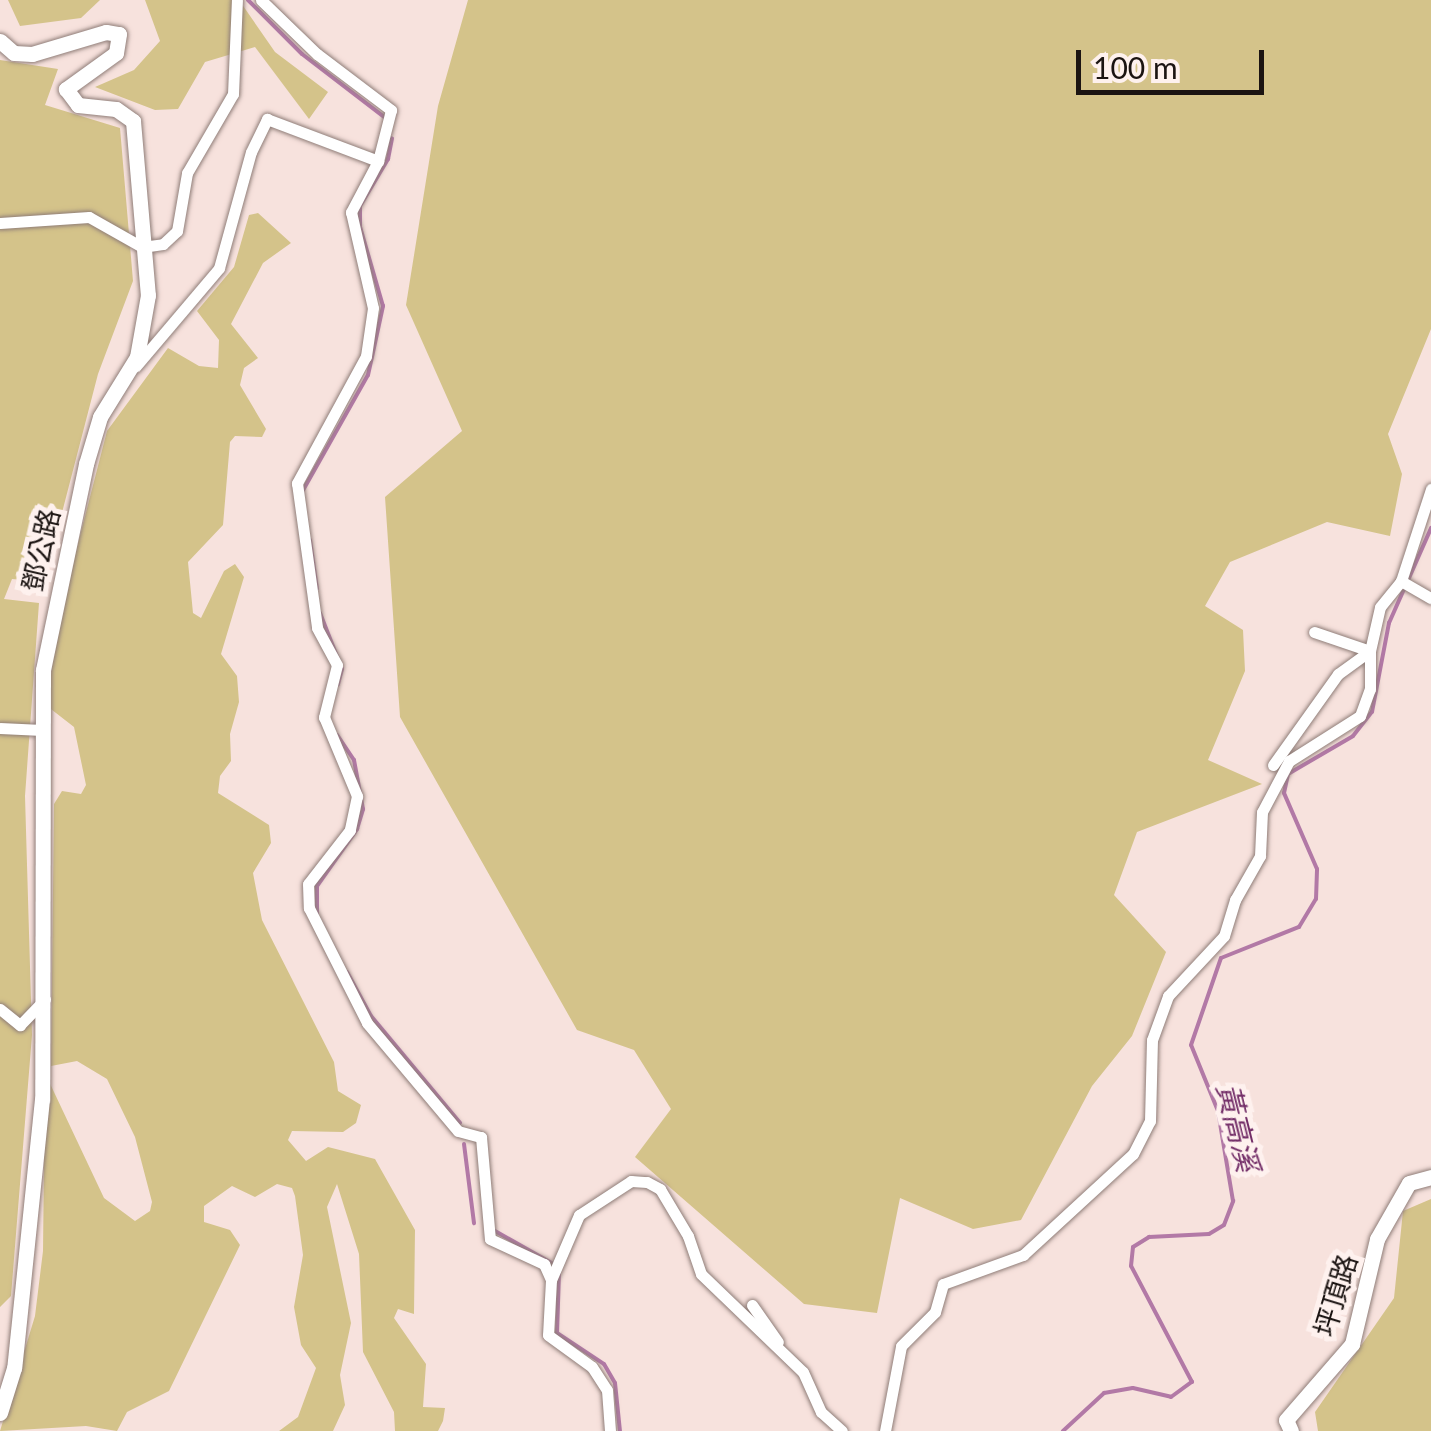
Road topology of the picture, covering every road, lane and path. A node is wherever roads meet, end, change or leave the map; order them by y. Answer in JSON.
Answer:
{"nodes":[{"id":1,"x":237,"y":0,"type":"edge"},
{"id":2,"x":262,"y":0,"type":"edge"},
{"id":3,"x":0,"y":42,"type":"edge"},
{"id":4,"x":378,"y":160,"type":"junction"},
{"id":5,"x":0,"y":223,"type":"edge"},
{"id":6,"x":142,"y":247,"type":"junction"},
{"id":7,"x":126,"y":378,"type":"junction"},
{"id":8,"x":1431,"y":490,"type":"edge"},
{"id":9,"x":1401,"y":581,"type":"junction"},
{"id":10,"x":1431,"y":598,"type":"edge"},
{"id":11,"x":1314,"y":632,"type":"dead end"},
{"id":12,"x":1370,"y":651,"type":"junction"},
{"id":13,"x":0,"y":728,"type":"edge"},
{"id":14,"x":42,"y":730,"type":"junction"},
{"id":15,"x":1273,"y":764,"type":"dead end"},
{"id":16,"x":44,"y":999,"type":"junction"},
{"id":17,"x":0,"y":1009,"type":"edge"},
{"id":18,"x":1431,"y":1177,"type":"edge"},
{"id":19,"x":551,"y":1280,"type":"junction"},
{"id":20,"x":752,"y":1305,"type":"dead end"},
{"id":21,"x":784,"y":1353,"type":"junction"},
{"id":22,"x":0,"y":1412,"type":"edge"},
{"id":23,"x":610,"y":1431,"type":"edge"},
{"id":24,"x":842,"y":1431,"type":"edge"},
{"id":25,"x":885,"y":1431,"type":"edge"},
{"id":26,"x":1292,"y":1431,"type":"edge"}],
"edges":[{"from":1,"to":6,"type":"street"},
{"from":2,"to":4,"type":"street"},
{"from":3,"to":6,"type":"street","name":"鄧公路"},
{"from":4,"to":7,"type":"street"},
{"from":4,"to":19,"type":"street"},
{"from":5,"to":6,"type":"street"},
{"from":6,"to":7,"type":"street","name":"鄧公路"},
{"from":7,"to":14,"type":"street","name":"鄧公路"},
{"from":8,"to":9,"type":"street"},
{"from":9,"to":10,"type":"street"},
{"from":9,"to":12,"type":"street"},
{"from":11,"to":12,"type":"street"},
{"from":12,"to":15,"type":"street"},
{"from":12,"to":25,"type":"street"},
{"from":13,"to":14,"type":"street"},
{"from":14,"to":16,"type":"street","name":"鄧公路"},
{"from":16,"to":17,"type":"street"},
{"from":16,"to":22,"type":"street","name":"鄧公路"},
{"from":18,"to":26,"type":"street","name":"坪頂路"},
{"from":19,"to":21,"type":"street"},
{"from":19,"to":23,"type":"street"},
{"from":20,"to":21,"type":"street"},
{"from":21,"to":24,"type":"street"}]}
